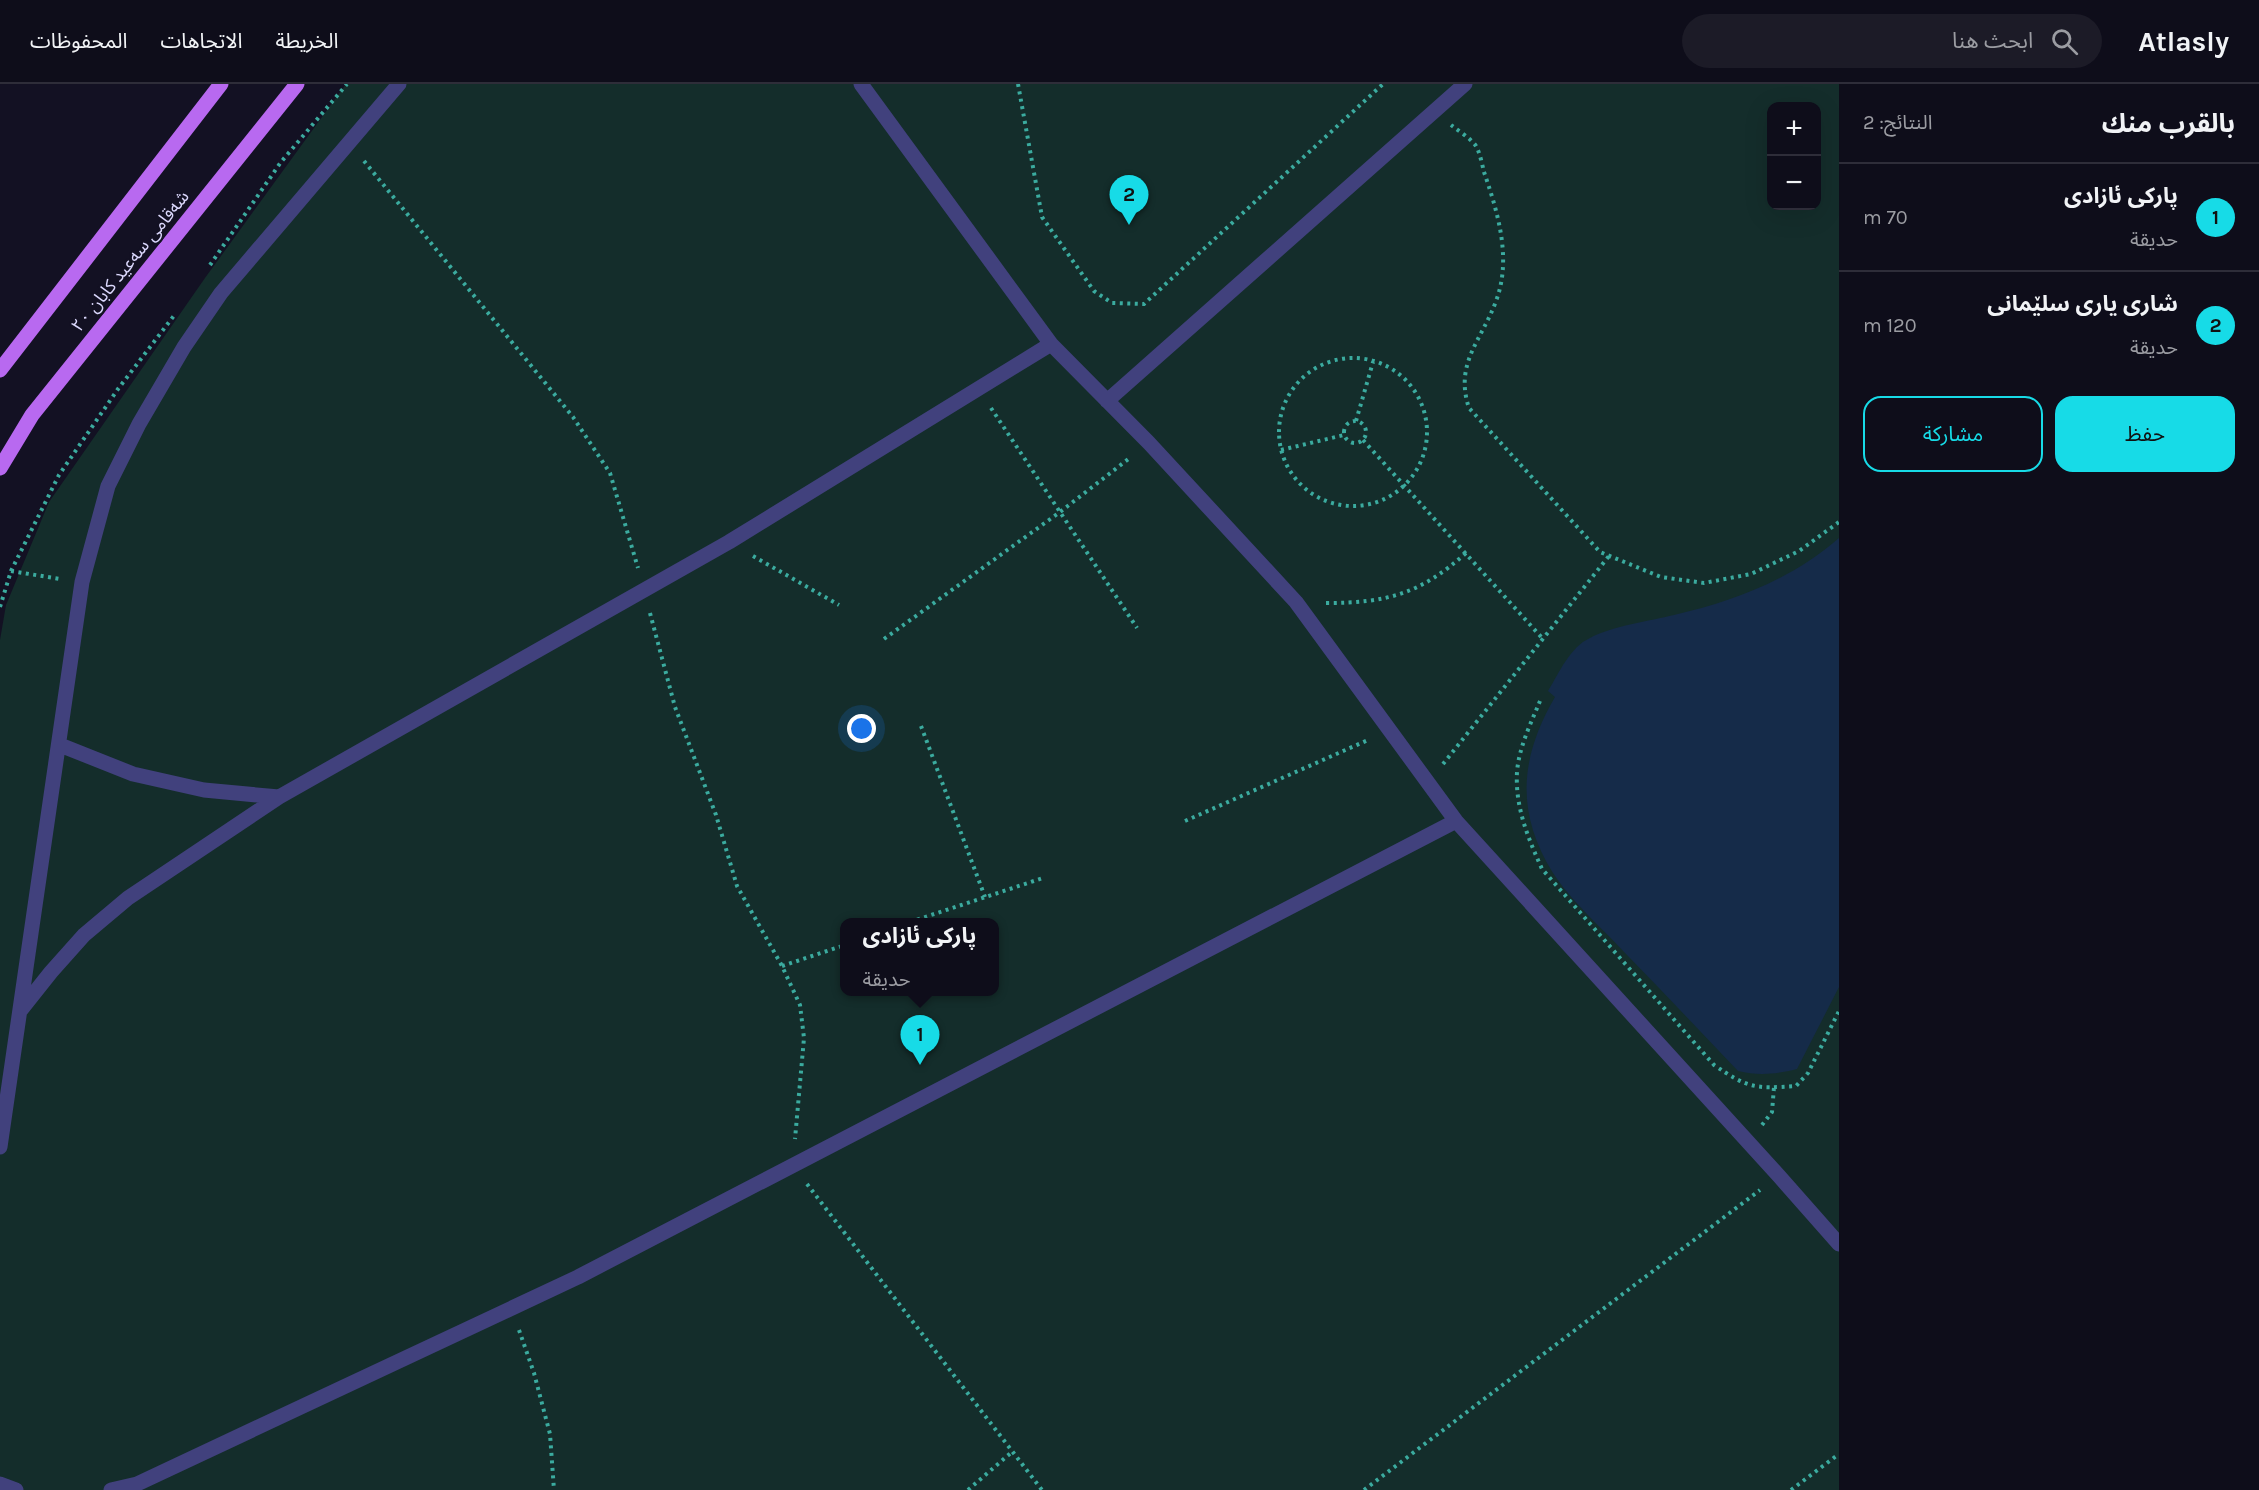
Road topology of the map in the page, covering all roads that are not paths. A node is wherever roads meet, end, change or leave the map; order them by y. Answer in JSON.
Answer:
{"nodes":[{"id":1,"x":221,"y":84,"type":"edge"},
{"id":2,"x":297,"y":84,"type":"edge"},
{"id":3,"x":399,"y":84,"type":"edge"},
{"id":4,"x":861,"y":84,"type":"edge"},
{"id":5,"x":1465,"y":84,"type":"edge"},
{"id":6,"x":1051,"y":344,"type":"junction"},
{"id":7,"x":0,"y":370,"type":"edge"},
{"id":8,"x":1107,"y":401,"type":"junction"},
{"id":9,"x":0,"y":468,"type":"edge"},
{"id":10,"x":60,"y":745,"type":"junction"},
{"id":11,"x":279,"y":797,"type":"junction"},
{"id":12,"x":1456,"y":821,"type":"junction"},
{"id":13,"x":20,"y":1011,"type":"junction"},
{"id":14,"x":0,"y":1147,"type":"edge"},
{"id":15,"x":1839,"y":1244,"type":"edge"},
{"id":16,"x":0,"y":1484,"type":"edge"},
{"id":17,"x":135,"y":1487,"type":"edge"},
{"id":18,"x":16,"y":1490,"type":"edge"},
{"id":19,"x":111,"y":1490,"type":"edge"}],
"edges":[{"from":1,"to":7,"type":"main road","name":"شەقامی سەعید کابان ٢٠"},
{"from":2,"to":9,"type":"main road","name":"شەقامی سەعید کابان ٢٠"},
{"from":3,"to":10,"type":"street"},
{"from":4,"to":6,"type":"street"},
{"from":5,"to":8,"type":"street"},
{"from":6,"to":8,"type":"street"},
{"from":6,"to":11,"type":"street"},
{"from":8,"to":12,"type":"street"},
{"from":10,"to":11,"type":"street"},
{"from":10,"to":13,"type":"street"},
{"from":11,"to":13,"type":"street"},
{"from":12,"to":15,"type":"street"},
{"from":12,"to":17,"type":"street"},
{"from":13,"to":14,"type":"street"},
{"from":16,"to":18,"type":"street"},
{"from":17,"to":19,"type":"street"}]}
